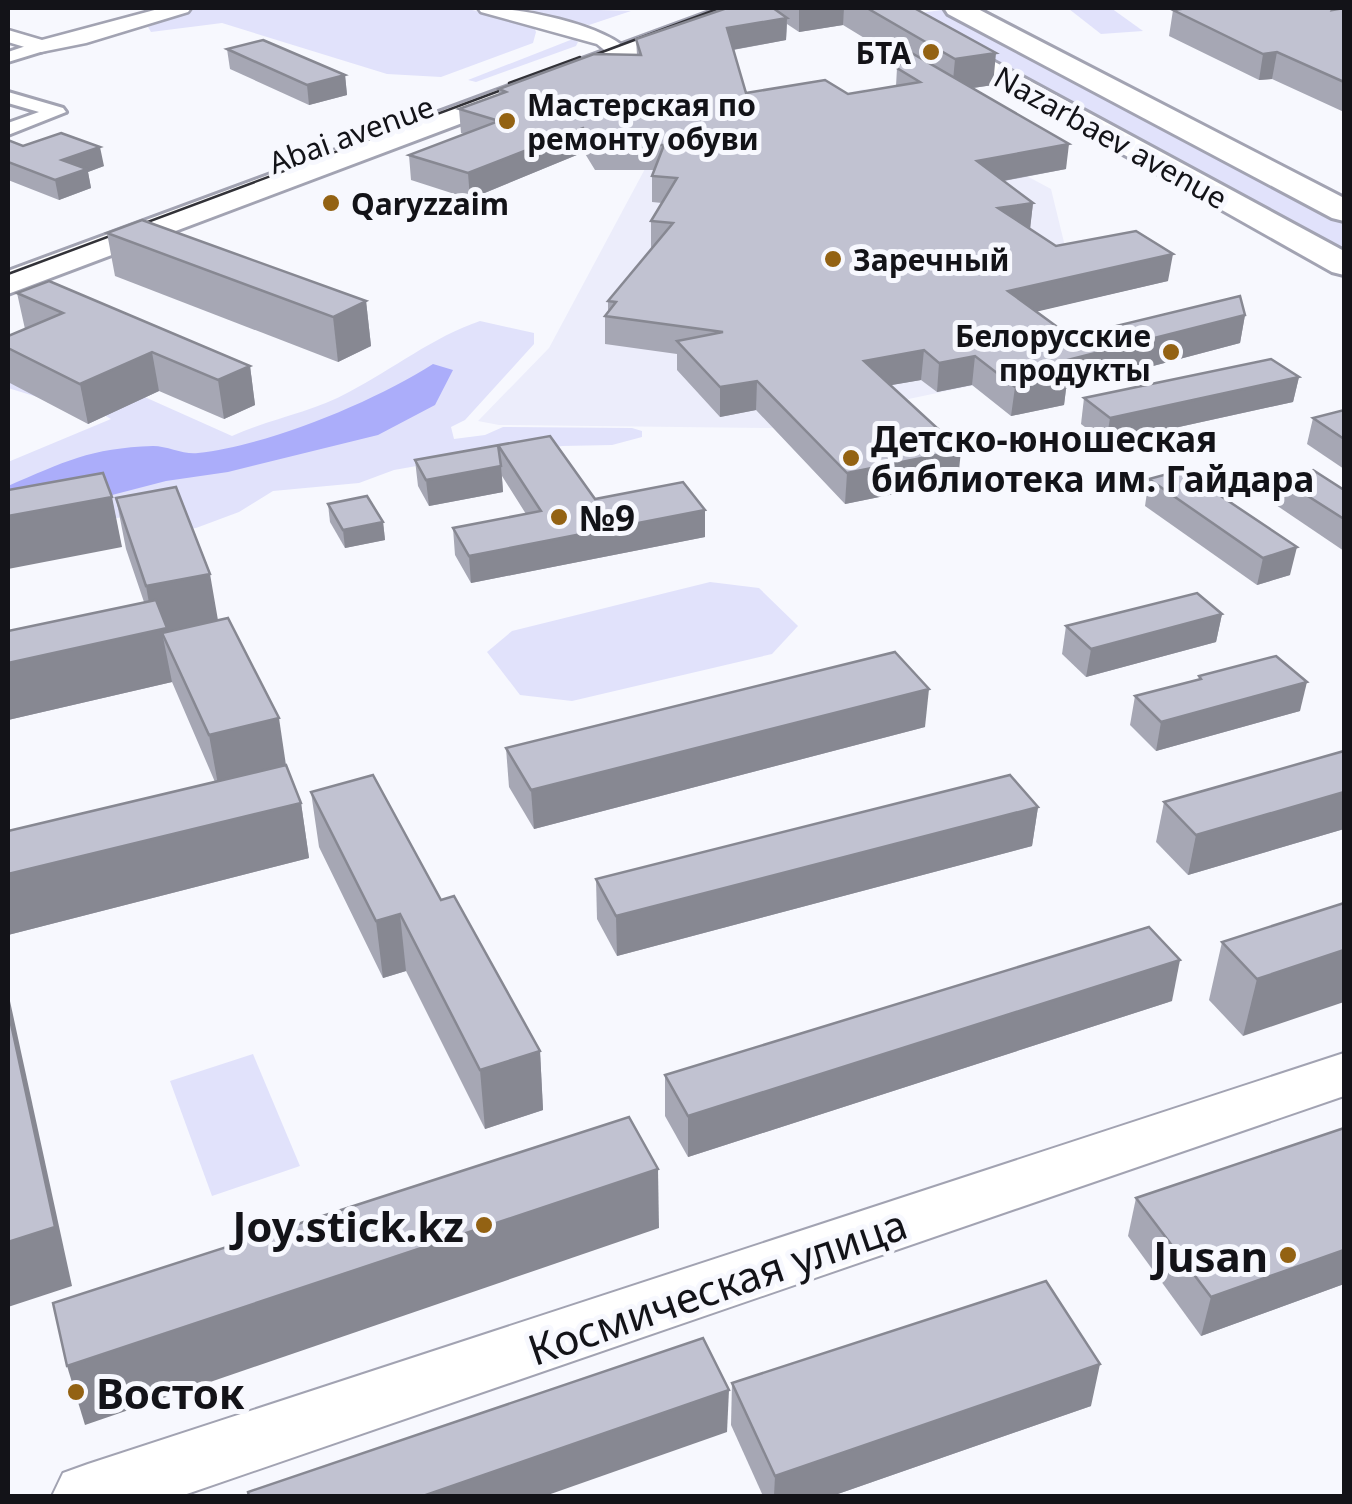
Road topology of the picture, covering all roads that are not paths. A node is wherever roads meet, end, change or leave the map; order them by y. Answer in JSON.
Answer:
{"nodes":[{"id":1,"x":181,"y":8,"type":"edge"},
{"id":2,"x":488,"y":8,"type":"edge"},
{"id":3,"x":695,"y":8,"type":"edge"},
{"id":4,"x":743,"y":8,"type":"edge"},
{"id":5,"x":877,"y":8,"type":"edge"},
{"id":6,"x":957,"y":8,"type":"edge"},
{"id":7,"x":8,"y":36,"type":"edge"},
{"id":8,"x":42,"y":46,"type":"junction"},
{"id":9,"x":612,"y":47,"type":"junction"},
{"id":10,"x":8,"y":57,"type":"edge"},
{"id":11,"x":8,"y":96,"type":"edge"},
{"id":12,"x":8,"y":129,"type":"edge"},
{"id":13,"x":1344,"y":211,"type":"edge"},
{"id":14,"x":8,"y":262,"type":"edge"},
{"id":15,"x":1344,"y":265,"type":"edge"},
{"id":16,"x":8,"y":283,"type":"edge"},
{"id":17,"x":1344,"y":1074,"type":"edge"},
{"id":18,"x":88,"y":1496,"type":"edge"}],
"edges":[{"from":1,"to":8,"type":"street"},
{"from":2,"to":9,"type":"street"},
{"from":3,"to":9,"type":"main road","name":"Abai avenue"},
{"from":4,"to":9,"type":"main road"},
{"from":5,"to":15,"type":"main road","name":"Nazarbaev avenue"},
{"from":6,"to":13,"type":"main road","name":"Nazarbaev avenue"},
{"from":7,"to":8,"type":"street"},
{"from":8,"to":10,"type":"street"},
{"from":9,"to":14,"type":"main road","name":"Abai avenue"},
{"from":9,"to":16,"type":"main road","name":"Abai avenue"},
{"from":11,"to":12,"type":"street"},
{"from":17,"to":18,"type":"main road","name":"Космическая улица"}]}
